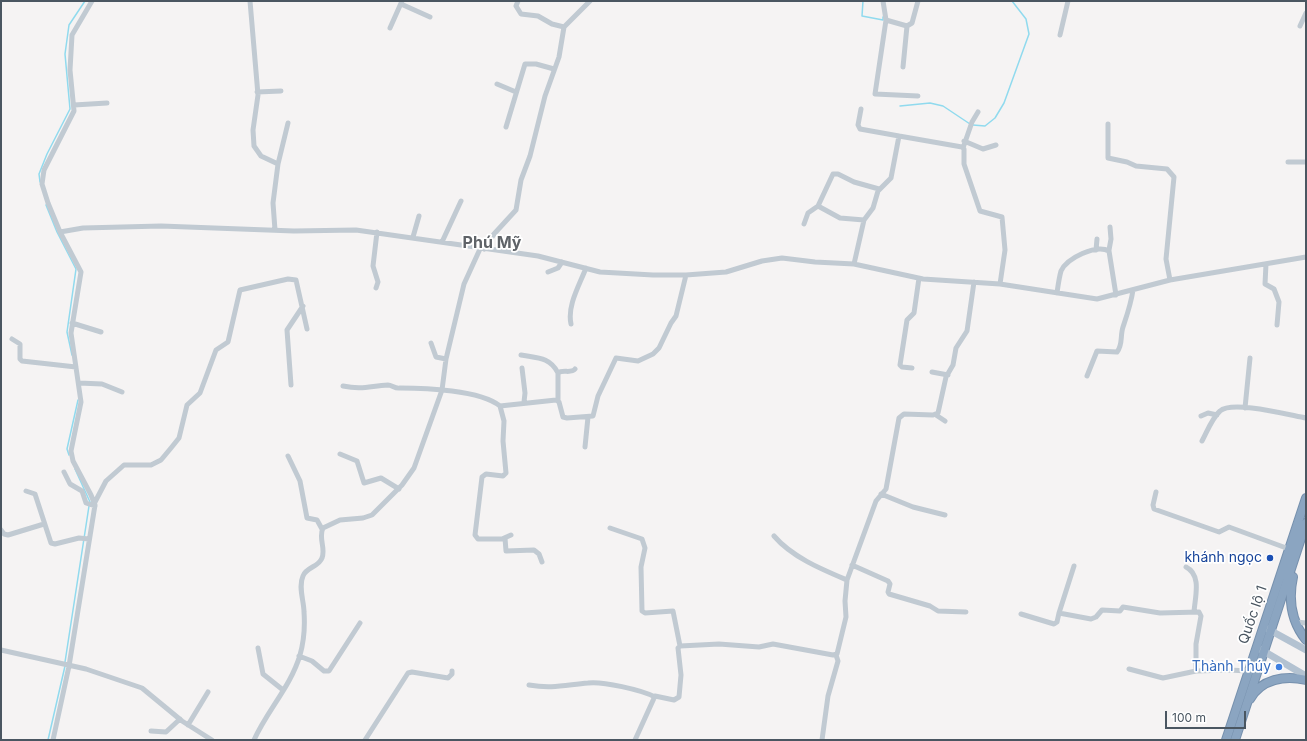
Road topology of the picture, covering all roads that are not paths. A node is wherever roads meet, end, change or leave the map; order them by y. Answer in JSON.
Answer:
{"nodes":[{"id":1,"x":92,"y":1,"type":"edge"},
{"id":2,"x":250,"y":1,"type":"edge"},
{"id":3,"x":518,"y":1,"type":"edge"},
{"id":4,"x":590,"y":1,"type":"edge"},
{"id":5,"x":883,"y":1,"type":"edge"},
{"id":6,"x":918,"y":1,"type":"edge"},
{"id":7,"x":1068,"y":1,"type":"edge"},
{"id":8,"x":402,"y":3,"type":"edge"},
{"id":9,"x":1306,"y":13,"type":"edge"},
{"id":10,"x":430,"y":18,"type":"dead end"},
{"id":11,"x":886,"y":20,"type":"junction"},
{"id":12,"x":908,"y":26,"type":"junction"},
{"id":13,"x":1300,"y":26,"type":"dead end"},
{"id":14,"x":564,"y":27,"type":"junction"},
{"id":15,"x":390,"y":28,"type":"dead end"},
{"id":16,"x":1060,"y":34,"type":"dead end"},
{"id":17,"x":903,"y":67,"type":"dead end"},
{"id":18,"x":554,"y":68,"type":"junction"},
{"id":19,"x":497,"y":84,"type":"dead end"},
{"id":20,"x":281,"y":91,"type":"dead end"},
{"id":21,"x":257,"y":92,"type":"junction"},
{"id":22,"x":516,"y":92,"type":"junction"},
{"id":23,"x":918,"y":96,"type":"dead end"},
{"id":24,"x":107,"y":103,"type":"dead end"},
{"id":25,"x":74,"y":105,"type":"junction"},
{"id":26,"x":861,"y":109,"type":"dead end"},
{"id":27,"x":978,"y":112,"type":"dead end"},
{"id":28,"x":288,"y":123,"type":"dead end"},
{"id":29,"x":1108,"y":124,"type":"dead end"},
{"id":30,"x":506,"y":127,"type":"dead end"},
{"id":31,"x":899,"y":136,"type":"junction"},
{"id":32,"x":964,"y":141,"type":"junction"},
{"id":33,"x":996,"y":145,"type":"dead end"},
{"id":34,"x":963,"y":148,"type":"junction"},
{"id":35,"x":1288,"y":162,"type":"dead end"},
{"id":36,"x":1306,"y":162,"type":"edge"},
{"id":37,"x":278,"y":164,"type":"junction"},
{"id":38,"x":880,"y":189,"type":"junction"},
{"id":39,"x":461,"y":201,"type":"dead end"},
{"id":40,"x":818,"y":206,"type":"junction"},
{"id":41,"x":419,"y":216,"type":"dead end"},
{"id":42,"x":864,"y":220,"type":"junction"},
{"id":43,"x":804,"y":224,"type":"dead end"},
{"id":44,"x":1110,"y":226,"type":"dead end"},
{"id":45,"x":275,"y":230,"type":"junction"},
{"id":46,"x":60,"y":232,"type":"junction"},
{"id":47,"x":376,"y":232,"type":"junction"},
{"id":48,"x":413,"y":237,"type":"junction"},
{"id":49,"x":1097,"y":239,"type":"dead end"},
{"id":50,"x":442,"y":242,"type":"junction"},
{"id":51,"x":482,"y":249,"type":"junction"},
{"id":52,"x":1096,"y":250,"type":"junction"},
{"id":53,"x":1108,"y":250,"type":"junction"},
{"id":54,"x":1306,"y":257,"type":"edge"},
{"id":55,"x":562,"y":262,"type":"junction"},
{"id":56,"x":854,"y":264,"type":"junction"},
{"id":57,"x":1266,"y":264,"type":"junction"},
{"id":58,"x":586,"y":268,"type":"junction"},
{"id":59,"x":548,"y":272,"type":"dead end"},
{"id":60,"x":686,"y":276,"type":"junction"},
{"id":61,"x":919,"y":278,"type":"junction"},
{"id":62,"x":1170,"y":280,"type":"junction"},
{"id":63,"x":974,"y":282,"type":"junction"},
{"id":64,"x":1000,"y":284,"type":"junction"},
{"id":65,"x":376,"y":288,"type":"dead end"},
{"id":66,"x":1133,"y":290,"type":"junction"},
{"id":67,"x":1057,"y":293,"type":"junction"},
{"id":68,"x":1116,"y":295,"type":"junction"},
{"id":69,"x":302,"y":306,"type":"junction"},
{"id":70,"x":72,"y":323,"type":"junction"},
{"id":71,"x":571,"y":324,"type":"dead end"},
{"id":72,"x":1277,"y":325,"type":"dead end"},
{"id":73,"x":308,"y":329,"type":"dead end"},
{"id":74,"x":101,"y":332,"type":"dead end"},
{"id":75,"x":12,"y":339,"type":"dead end"},
{"id":76,"x":431,"y":342,"type":"dead end"},
{"id":77,"x":521,"y":355,"type":"dead end"},
{"id":78,"x":1250,"y":358,"type":"dead end"},
{"id":79,"x":446,"y":359,"type":"junction"},
{"id":80,"x":73,"y":367,"type":"junction"},
{"id":81,"x":522,"y":368,"type":"dead end"},
{"id":82,"x":912,"y":368,"type":"dead end"},
{"id":83,"x":575,"y":369,"type":"dead end"},
{"id":84,"x":932,"y":372,"type":"dead end"},
{"id":85,"x":558,"y":373,"type":"junction"},
{"id":86,"x":948,"y":375,"type":"junction"},
{"id":87,"x":1088,"y":376,"type":"dead end"},
{"id":88,"x":79,"y":383,"type":"junction"},
{"id":89,"x":291,"y":384,"type":"dead end"},
{"id":90,"x":343,"y":386,"type":"dead end"},
{"id":91,"x":442,"y":390,"type":"junction"},
{"id":92,"x":122,"y":392,"type":"dead end"},
{"id":93,"x":558,"y":400,"type":"junction"},
{"id":94,"x":524,"y":402,"type":"junction"},
{"id":95,"x":500,"y":406,"type":"junction"},
{"id":96,"x":1245,"y":408,"type":"junction"},
{"id":97,"x":936,"y":415,"type":"junction"},
{"id":98,"x":1217,"y":415,"type":"junction"},
{"id":99,"x":1202,"y":416,"type":"dead end"},
{"id":100,"x":588,"y":417,"type":"junction"},
{"id":101,"x":1306,"y":418,"type":"edge"},
{"id":102,"x":945,"y":422,"type":"dead end"},
{"id":103,"x":1202,"y":441,"type":"dead end"},
{"id":104,"x":585,"y":447,"type":"dead end"},
{"id":105,"x":340,"y":454,"type":"dead end"},
{"id":106,"x":288,"y":456,"type":"dead end"},
{"id":107,"x":64,"y":472,"type":"dead end"},
{"id":108,"x":399,"y":489,"type":"junction"},
{"id":109,"x":26,"y":491,"type":"dead end"},
{"id":110,"x":1156,"y":492,"type":"dead end"},
{"id":111,"x":881,"y":494,"type":"junction"},
{"id":112,"x":1306,"y":498,"type":"edge"},
{"id":113,"x":92,"y":505,"type":"junction"},
{"id":114,"x":945,"y":515,"type":"dead end"},
{"id":115,"x":1306,"y":523,"type":"edge"},
{"id":116,"x":44,"y":524,"type":"junction"},
{"id":117,"x":610,"y":528,"type":"dead end"},
{"id":118,"x":322,"y":529,"type":"junction"},
{"id":119,"x":1,"y":530,"type":"edge"},
{"id":120,"x":511,"y":535,"type":"dead end"},
{"id":121,"x":774,"y":536,"type":"dead end"},
{"id":122,"x":505,"y":538,"type":"junction"},
{"id":123,"x":89,"y":539,"type":"junction"},
{"id":124,"x":1294,"y":548,"type":"junction"},
{"id":125,"x":542,"y":562,"type":"dead end"},
{"id":126,"x":852,"y":565,"type":"junction"},
{"id":127,"x":1074,"y":566,"type":"dead end"},
{"id":128,"x":1186,"y":567,"type":"dead end"},
{"id":129,"x":847,"y":580,"type":"junction"},
{"id":130,"x":966,"y":612,"type":"dead end"},
{"id":131,"x":1194,"y":612,"type":"junction"},
{"id":132,"x":1059,"y":613,"type":"junction"},
{"id":133,"x":1021,"y":614,"type":"dead end"},
{"id":134,"x":1296,"y":622,"type":"junction"},
{"id":135,"x":360,"y":623,"type":"dead end"},
{"id":136,"x":1306,"y":623,"type":"edge"},
{"id":137,"x":1267,"y":628,"type":"junction"},
{"id":138,"x":1306,"y":640,"type":"edge"},
{"id":139,"x":680,"y":646,"type":"junction"},
{"id":140,"x":258,"y":648,"type":"dead end"},
{"id":141,"x":1260,"y":649,"type":"junction"},
{"id":142,"x":1,"y":650,"type":"edge"},
{"id":143,"x":1306,"y":650,"type":"edge"},
{"id":144,"x":836,"y":655,"type":"junction"},
{"id":145,"x":299,"y":656,"type":"junction"},
{"id":146,"x":65,"y":665,"type":"junction"},
{"id":147,"x":1129,"y":670,"type":"dead end"},
{"id":148,"x":452,"y":671,"type":"dead end"},
{"id":149,"x":1196,"y":671,"type":"junction"},
{"id":150,"x":1248,"y":671,"type":"junction"},
{"id":151,"x":1306,"y":676,"type":"edge"},
{"id":152,"x":1306,"y":680,"type":"edge"},
{"id":153,"x":529,"y":685,"type":"dead end"},
{"id":154,"x":282,"y":690,"type":"junction"},
{"id":155,"x":208,"y":692,"type":"dead end"},
{"id":156,"x":654,"y":697,"type":"junction"},
{"id":157,"x":1244,"y":710,"type":"junction"},
{"id":158,"x":180,"y":719,"type":"junction"},
{"id":159,"x":188,"y":725,"type":"junction"},
{"id":160,"x":150,"y":731,"type":"dead end"},
{"id":161,"x":53,"y":740,"type":"edge"},
{"id":162,"x":209,"y":740,"type":"edge"},
{"id":163,"x":254,"y":740,"type":"edge"},
{"id":164,"x":365,"y":740,"type":"edge"},
{"id":165,"x":635,"y":740,"type":"edge"},
{"id":166,"x":822,"y":740,"type":"edge"},
{"id":167,"x":1226,"y":740,"type":"edge"},
{"id":168,"x":1235,"y":740,"type":"edge"}],
"edges":[{"from":1,"to":25,"type":"street"},
{"from":2,"to":21,"type":"street"},
{"from":3,"to":14,"type":"street"},
{"from":4,"to":14,"type":"street"},
{"from":5,"to":11,"type":"street"},
{"from":6,"to":12,"type":"street"},
{"from":7,"to":16,"type":"street"},
{"from":8,"to":10,"type":"street"},
{"from":8,"to":15,"type":"street"},
{"from":9,"to":13,"type":"street"},
{"from":11,"to":12,"type":"street"},
{"from":11,"to":23,"type":"street"},
{"from":12,"to":17,"type":"street"},
{"from":14,"to":18,"type":"street"},
{"from":18,"to":22,"type":"street"},
{"from":18,"to":51,"type":"street"},
{"from":19,"to":22,"type":"street"},
{"from":20,"to":21,"type":"street"},
{"from":21,"to":37,"type":"street"},
{"from":22,"to":30,"type":"street"},
{"from":24,"to":25,"type":"street"},
{"from":25,"to":46,"type":"street"},
{"from":26,"to":31,"type":"street"},
{"from":27,"to":32,"type":"street"},
{"from":28,"to":37,"type":"street"},
{"from":29,"to":62,"type":"street"},
{"from":31,"to":34,"type":"street"},
{"from":31,"to":38,"type":"street"},
{"from":32,"to":33,"type":"street"},
{"from":32,"to":34,"type":"street"},
{"from":34,"to":64,"type":"street"},
{"from":35,"to":36,"type":"street"},
{"from":37,"to":45,"type":"street"},
{"from":38,"to":40,"type":"street"},
{"from":38,"to":42,"type":"street"},
{"from":39,"to":50,"type":"street"},
{"from":40,"to":42,"type":"street"},
{"from":40,"to":43,"type":"street"},
{"from":41,"to":48,"type":"street"},
{"from":42,"to":56,"type":"street"},
{"from":44,"to":53,"type":"street"},
{"from":45,"to":46,"type":"street"},
{"from":45,"to":47,"type":"street"},
{"from":46,"to":70,"type":"street"},
{"from":47,"to":48,"type":"street"},
{"from":47,"to":65,"type":"street"},
{"from":48,"to":50,"type":"street"},
{"from":49,"to":52,"type":"street"},
{"from":50,"to":51,"type":"street"},
{"from":51,"to":55,"type":"street"},
{"from":51,"to":79,"type":"street"},
{"from":52,"to":53,"type":"street"},
{"from":52,"to":67,"type":"street"},
{"from":53,"to":68,"type":"street"},
{"from":54,"to":57,"type":"street"},
{"from":55,"to":58,"type":"street"},
{"from":55,"to":59,"type":"street"},
{"from":56,"to":60,"type":"street"},
{"from":56,"to":61,"type":"street"},
{"from":57,"to":62,"type":"street"},
{"from":57,"to":72,"type":"street"},
{"from":58,"to":60,"type":"street"},
{"from":58,"to":71,"type":"street"},
{"from":60,"to":100,"type":"street"},
{"from":61,"to":63,"type":"street"},
{"from":61,"to":82,"type":"street"},
{"from":62,"to":66,"type":"street"},
{"from":63,"to":64,"type":"street"},
{"from":63,"to":86,"type":"street"},
{"from":64,"to":67,"type":"street"},
{"from":66,"to":68,"type":"street"},
{"from":66,"to":87,"type":"street"},
{"from":67,"to":68,"type":"street"},
{"from":69,"to":73,"type":"street"},
{"from":69,"to":89,"type":"street"},
{"from":69,"to":113,"type":"street"},
{"from":70,"to":74,"type":"street"},
{"from":70,"to":80,"type":"street"},
{"from":75,"to":80,"type":"street"},
{"from":76,"to":79,"type":"street"},
{"from":77,"to":85,"type":"street"},
{"from":78,"to":96,"type":"street"},
{"from":79,"to":91,"type":"street"},
{"from":80,"to":88,"type":"street"},
{"from":81,"to":94,"type":"street"},
{"from":83,"to":85,"type":"street"},
{"from":84,"to":86,"type":"street"},
{"from":85,"to":93,"type":"street"},
{"from":86,"to":97,"type":"street"},
{"from":88,"to":92,"type":"street"},
{"from":88,"to":113,"type":"street"},
{"from":90,"to":91,"type":"street"},
{"from":91,"to":95,"type":"street"},
{"from":91,"to":108,"type":"street"},
{"from":93,"to":94,"type":"street"},
{"from":93,"to":100,"type":"street"},
{"from":94,"to":95,"type":"street"},
{"from":95,"to":122,"type":"street"},
{"from":96,"to":98,"type":"street"},
{"from":96,"to":101,"type":"street"},
{"from":97,"to":102,"type":"street"},
{"from":97,"to":111,"type":"street"},
{"from":98,"to":99,"type":"street"},
{"from":98,"to":103,"type":"street"},
{"from":100,"to":104,"type":"street"},
{"from":105,"to":108,"type":"street"},
{"from":106,"to":118,"type":"street"},
{"from":107,"to":113,"type":"street"},
{"from":108,"to":118,"type":"street"},
{"from":109,"to":116,"type":"street"},
{"from":110,"to":124,"type":"street"},
{"from":111,"to":114,"type":"street"},
{"from":111,"to":126,"type":"street"},
{"from":112,"to":124,"type":"highway","name":"Quốc lộ 1"},
{"from":113,"to":123,"type":"street"},
{"from":115,"to":124,"type":"highway","name":"Quốc lộ 1"},
{"from":116,"to":119,"type":"street"},
{"from":116,"to":123,"type":"street"},
{"from":117,"to":139,"type":"street"},
{"from":118,"to":145,"type":"street"},
{"from":120,"to":122,"type":"street"},
{"from":121,"to":129,"type":"street"},
{"from":122,"to":125,"type":"street"},
{"from":123,"to":146,"type":"street"},
{"from":124,"to":134,"type":"highway"},
{"from":124,"to":137,"type":"highway","name":"Quốc lộ 1"},
{"from":126,"to":129,"type":"street"},
{"from":126,"to":130,"type":"street"},
{"from":127,"to":132,"type":"street"},
{"from":128,"to":131,"type":"street"},
{"from":129,"to":144,"type":"street"},
{"from":131,"to":132,"type":"street"},
{"from":131,"to":149,"type":"street"},
{"from":132,"to":133,"type":"street"},
{"from":134,"to":136,"type":"street"},
{"from":134,"to":138,"type":"highway"},
{"from":135,"to":145,"type":"street"},
{"from":137,"to":141,"type":"highway","name":"Quốc lộ 1"},
{"from":137,"to":143,"type":"main road"},
{"from":139,"to":144,"type":"street"},
{"from":139,"to":156,"type":"street"},
{"from":140,"to":154,"type":"street"},
{"from":141,"to":150,"type":"highway","name":"Quốc lộ 1"},
{"from":141,"to":151,"type":"main road"},
{"from":141,"to":157,"type":"highway","name":"Quốc lộ 1"},
{"from":142,"to":146,"type":"street"},
{"from":144,"to":166,"type":"street"},
{"from":145,"to":154,"type":"street"},
{"from":146,"to":158,"type":"street"},
{"from":146,"to":161,"type":"street"},
{"from":147,"to":149,"type":"street"},
{"from":148,"to":164,"type":"street"},
{"from":149,"to":150,"type":"street"},
{"from":150,"to":167,"type":"highway","name":"Quốc lộ 1"},
{"from":152,"to":157,"type":"highway"},
{"from":153,"to":156,"type":"street"},
{"from":154,"to":163,"type":"street"},
{"from":155,"to":159,"type":"street"},
{"from":156,"to":165,"type":"street"},
{"from":157,"to":168,"type":"highway","name":"Quốc lộ 1"},
{"from":158,"to":159,"type":"street"},
{"from":158,"to":160,"type":"street"},
{"from":159,"to":162,"type":"street"}]}
